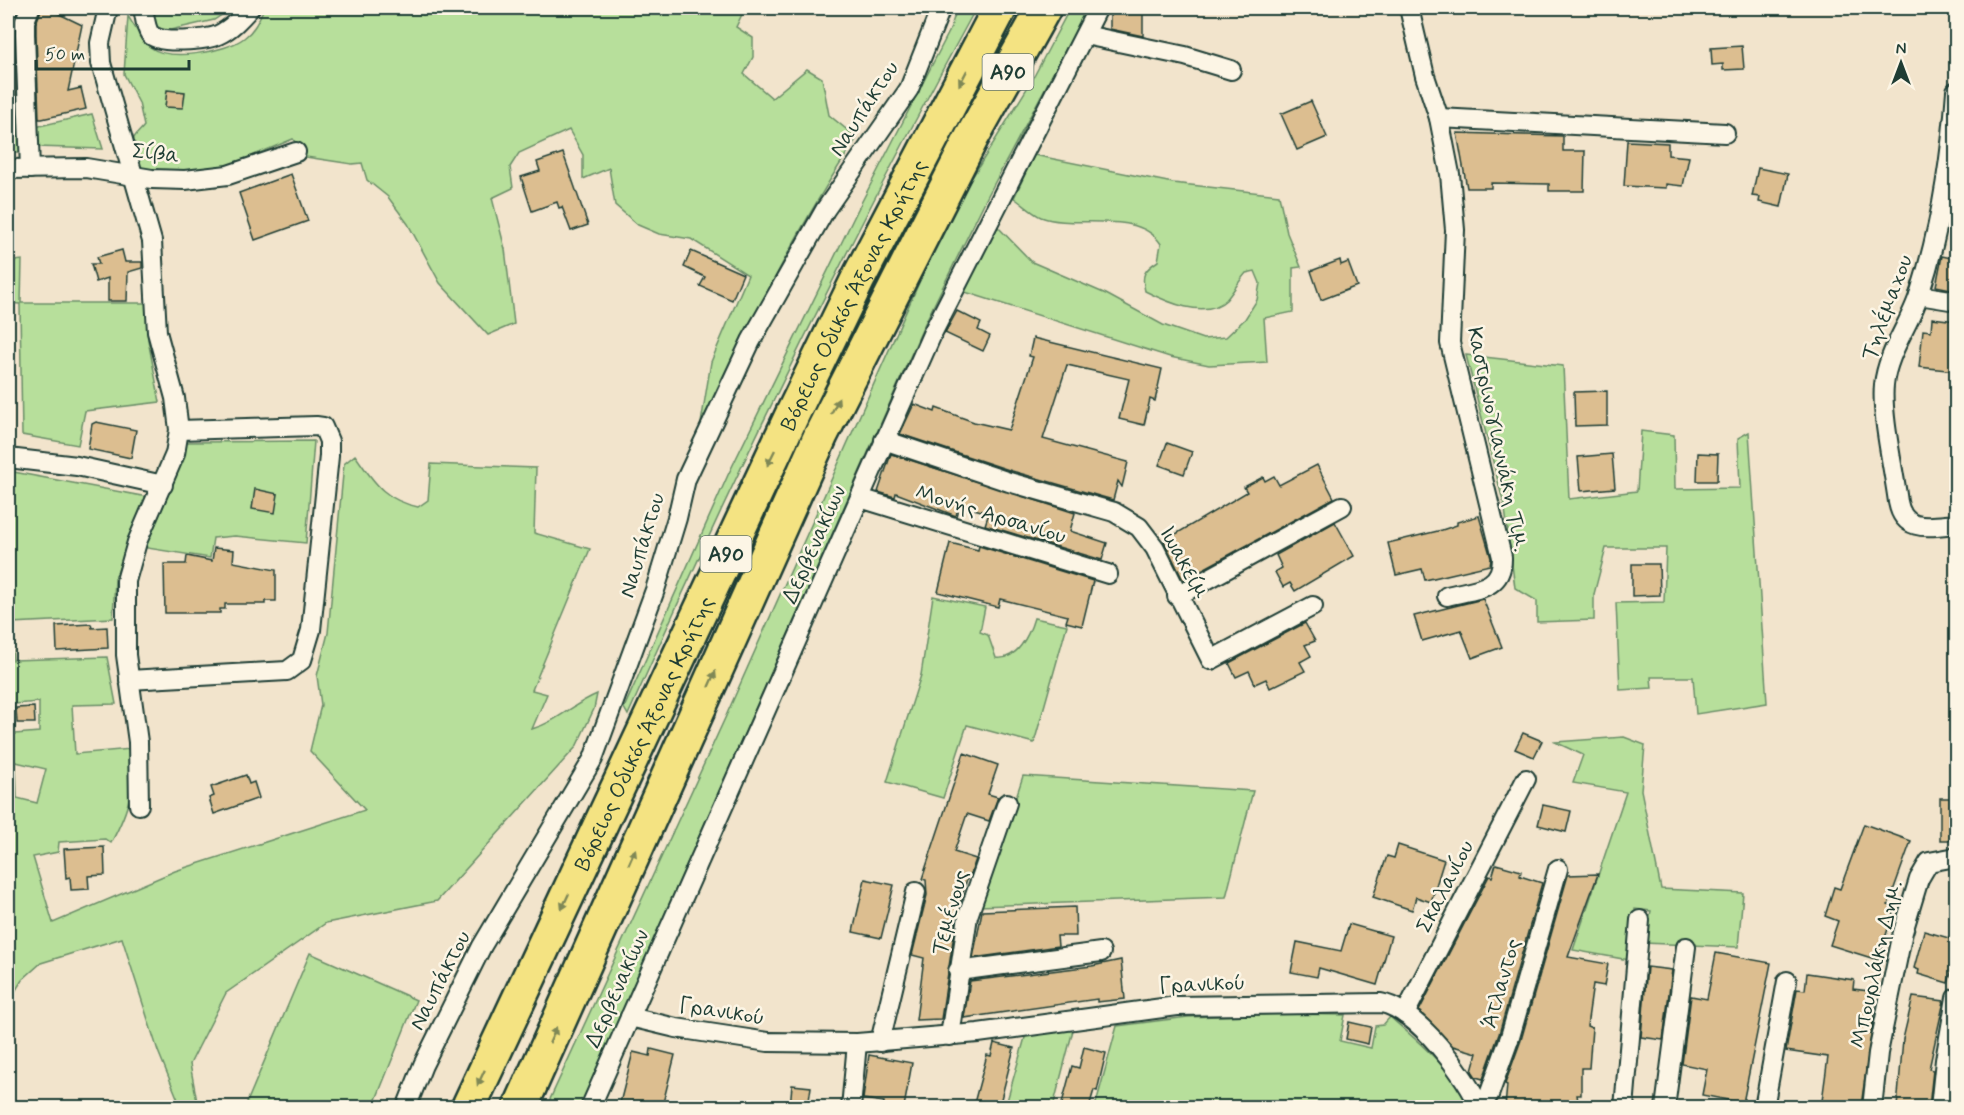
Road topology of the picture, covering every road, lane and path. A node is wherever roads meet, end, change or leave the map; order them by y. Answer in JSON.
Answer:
{"nodes":[{"id":1,"x":30,"y":8,"type":"edge"},
{"id":2,"x":108,"y":8,"type":"edge"},
{"id":3,"x":143,"y":8,"type":"edge"},
{"id":4,"x":250,"y":8,"type":"edge"},
{"id":5,"x":941,"y":8,"type":"edge"},
{"id":6,"x":1000,"y":8,"type":"edge"},
{"id":7,"x":1044,"y":8,"type":"edge"},
{"id":8,"x":1098,"y":8,"type":"edge"},
{"id":9,"x":1409,"y":8,"type":"edge"},
{"id":10,"x":1085,"y":35,"type":"junction"},
{"id":11,"x":1231,"y":70,"type":"dead end"},
{"id":12,"x":1956,"y":91,"type":"edge"},
{"id":13,"x":1439,"y":118,"type":"junction"},
{"id":14,"x":1725,"y":133,"type":"dead end"},
{"id":15,"x":296,"y":152,"type":"dead end"},
{"id":16,"x":8,"y":169,"type":"edge"},
{"id":17,"x":30,"y":169,"type":"junction"},
{"id":18,"x":132,"y":175,"type":"junction"},
{"id":19,"x":1920,"y":295,"type":"junction"},
{"id":20,"x":1956,"y":301,"type":"edge"},
{"id":21,"x":179,"y":430,"type":"junction"},
{"id":22,"x":884,"y":440,"type":"junction"},
{"id":23,"x":8,"y":458,"type":"edge"},
{"id":24,"x":163,"y":485,"type":"junction"},
{"id":25,"x":860,"y":498,"type":"junction"},
{"id":26,"x":1342,"y":506,"type":"dead end"},
{"id":27,"x":1956,"y":524,"type":"edge"},
{"id":28,"x":1108,"y":574,"type":"dead end"},
{"id":29,"x":1177,"y":596,"type":"junction"},
{"id":30,"x":1447,"y":596,"type":"dead end"},
{"id":31,"x":1313,"y":606,"type":"dead end"},
{"id":32,"x":129,"y":680,"type":"junction"},
{"id":33,"x":1526,"y":779,"type":"dead end"},
{"id":34,"x":1007,"y":803,"type":"dead end"},
{"id":35,"x":139,"y":806,"type":"dead end"},
{"id":36,"x":1956,"y":857,"type":"edge"},
{"id":37,"x":1558,"y":869,"type":"dead end"},
{"id":38,"x":916,"y":892,"type":"dead end"},
{"id":39,"x":1640,"y":920,"type":"dead end"},
{"id":40,"x":1686,"y":947,"type":"dead end"},
{"id":41,"x":1101,"y":952,"type":"dead end"},
{"id":42,"x":958,"y":971,"type":"junction"},
{"id":43,"x":1787,"y":981,"type":"dead end"},
{"id":44,"x":1956,"y":998,"type":"edge"},
{"id":45,"x":1405,"y":1014,"type":"junction"},
{"id":46,"x":630,"y":1017,"type":"junction"},
{"id":47,"x":950,"y":1036,"type":"junction"},
{"id":48,"x":880,"y":1042,"type":"junction"},
{"id":49,"x":857,"y":1043,"type":"junction"},
{"id":50,"x":1480,"y":1106,"type":"edge"},
{"id":51,"x":406,"y":1107,"type":"edge"},
{"id":52,"x":468,"y":1107,"type":"edge"},
{"id":53,"x":520,"y":1107,"type":"edge"},
{"id":54,"x":590,"y":1107,"type":"edge"},
{"id":55,"x":851,"y":1107,"type":"edge"},
{"id":56,"x":1624,"y":1107,"type":"edge"},
{"id":57,"x":1665,"y":1107,"type":"edge"},
{"id":58,"x":1764,"y":1107,"type":"edge"},
{"id":59,"x":1872,"y":1107,"type":"edge"},
{"id":60,"x":1940,"y":1107,"type":"edge"}],
"edges":[{"from":1,"to":17,"type":"street"},
{"from":2,"to":18,"type":"street"},
{"from":3,"to":4,"type":"street"},
{"from":5,"to":51,"type":"street","name":"Ναυπάκτου"},
{"from":6,"to":52,"type":"highway","name":"Βόρειος Οδικός Άξονας Κρήτης","number":"Α90","one_way":true},
{"from":53,"to":7,"type":"highway","name":"Βόρειος Οδικός Άξονας Κρήτης","number":"Α90","one_way":true},
{"from":8,"to":10,"type":"street","name":"Δερβενακίων"},
{"from":9,"to":13,"type":"street","name":"Καστρινογιαννάκη Τιμ."},
{"from":10,"to":11,"type":"street"},
{"from":10,"to":22,"type":"street","name":"Δερβενακίων"},
{"from":12,"to":19,"type":"street","name":"Τηλέμαχου"},
{"from":13,"to":14,"type":"street"},
{"from":13,"to":30,"type":"street","name":"Καστρινογιαννάκη Τιμ."},
{"from":15,"to":18,"type":"street","name":"Σίβα"},
{"from":16,"to":17,"type":"street","name":"Σίβα"},
{"from":17,"to":18,"type":"street","name":"Σίβα"},
{"from":18,"to":21,"type":"street"},
{"from":19,"to":20,"type":"street"},
{"from":19,"to":27,"type":"street","name":"Τηλέμαχου"},
{"from":21,"to":24,"type":"street"},
{"from":21,"to":32,"type":"street"},
{"from":22,"to":25,"type":"street","name":"Δερβενακίων"},
{"from":22,"to":29,"type":"street","name":"Ιωακείμ"},
{"from":23,"to":24,"type":"street"},
{"from":24,"to":32,"type":"street"},
{"from":25,"to":28,"type":"street","name":"Μονής Αρσανίου"},
{"from":25,"to":46,"type":"street","name":"Δερβενακίων"},
{"from":26,"to":29,"type":"street"},
{"from":29,"to":31,"type":"street","name":"Ιωακείμ"},
{"from":32,"to":35,"type":"street"},
{"from":33,"to":45,"type":"street","name":"Σκαλανίου"},
{"from":34,"to":42,"type":"street","name":"Τεμένους"},
{"from":36,"to":59,"type":"street","name":"Μπουρλάκη Δημ."},
{"from":37,"to":50,"type":"street","name":"Άτλαντος"},
{"from":38,"to":48,"type":"street"},
{"from":39,"to":56,"type":"street"},
{"from":40,"to":57,"type":"street"},
{"from":41,"to":42,"type":"street"},
{"from":42,"to":47,"type":"street","name":"Τεμένους"},
{"from":43,"to":58,"type":"street"},
{"from":44,"to":60,"type":"street"},
{"from":45,"to":47,"type":"street","name":"Γρανικού"},
{"from":45,"to":50,"type":"street","name":"Γρανικού"},
{"from":46,"to":49,"type":"street","name":"Γρανικού"},
{"from":46,"to":54,"type":"street","name":"Δερβενακίων"},
{"from":47,"to":48,"type":"street","name":"Γρανικού"},
{"from":48,"to":49,"type":"street","name":"Γρανικού"},
{"from":49,"to":55,"type":"street"}]}
